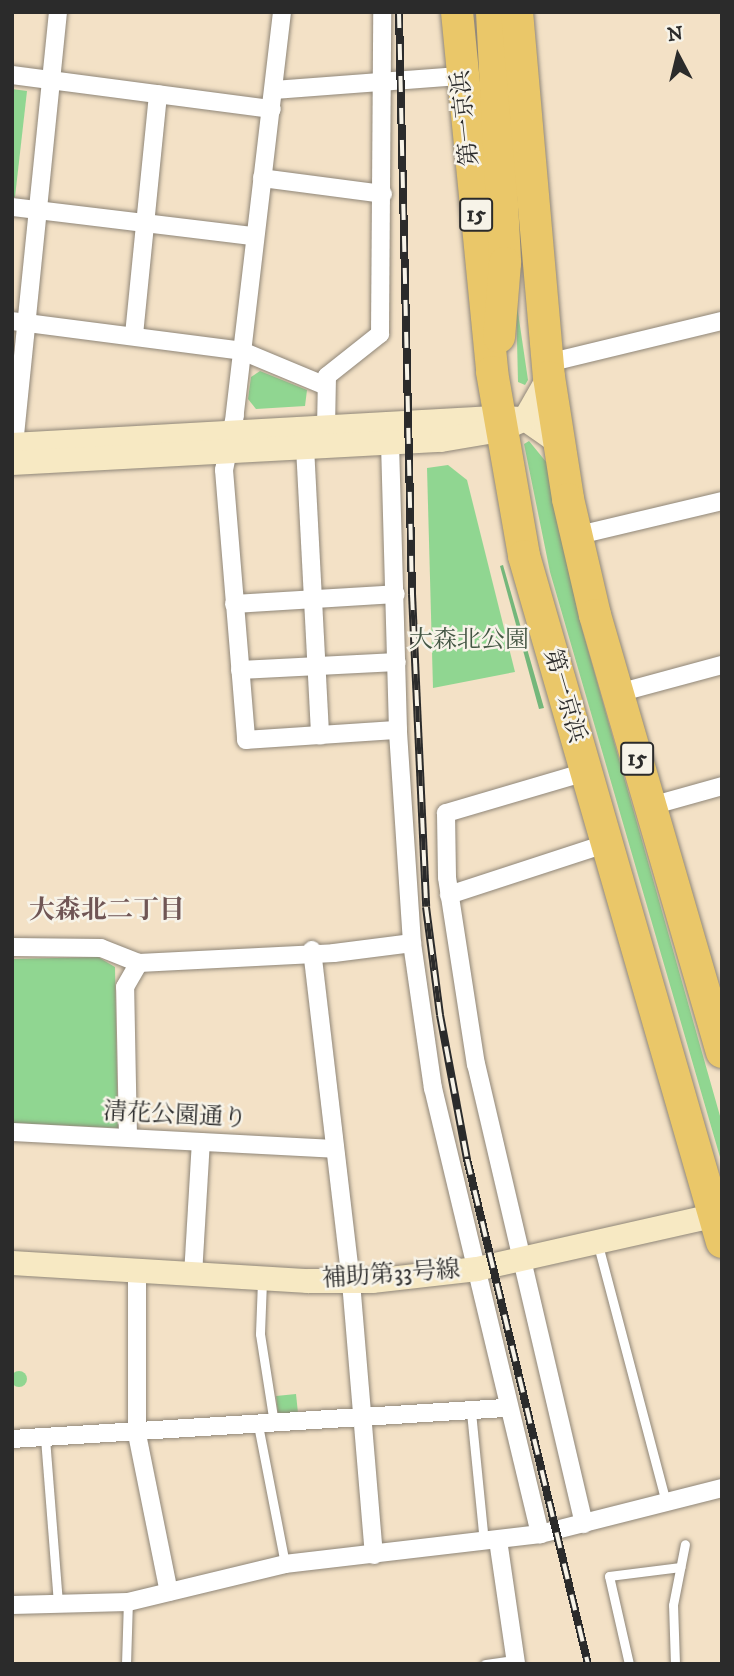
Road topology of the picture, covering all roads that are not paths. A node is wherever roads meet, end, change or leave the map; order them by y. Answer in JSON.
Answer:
{"nodes":[{"id":1,"x":58,"y":12,"type":"edge"},
{"id":2,"x":282,"y":12,"type":"edge"},
{"id":3,"x":382,"y":12,"type":"edge"},
{"id":4,"x":457,"y":12,"type":"edge"},
{"id":5,"x":481,"y":12,"type":"edge"},
{"id":6,"x":492,"y":12,"type":"edge"},
{"id":7,"x":517,"y":12,"type":"edge"},
{"id":8,"x":12,"y":75,"type":"edge"},
{"id":9,"x":462,"y":76,"type":"junction"},
{"id":10,"x":49,"y":79,"type":"junction"},
{"id":11,"x":382,"y":79,"type":"junction"},
{"id":12,"x":158,"y":94,"type":"junction"},
{"id":13,"x":273,"y":99,"type":"junction"},
{"id":14,"x":495,"y":102,"type":"junction"},
{"id":15,"x":262,"y":178,"type":"junction"},
{"id":16,"x":383,"y":194,"type":"junction"},
{"id":17,"x":12,"y":207,"type":"edge"},
{"id":18,"x":37,"y":210,"type":"junction"},
{"id":19,"x":144,"y":223,"type":"junction"},
{"id":20,"x":253,"y":236,"type":"junction"},
{"id":21,"x":722,"y":321,"type":"edge"},
{"id":22,"x":19,"y":322,"type":"edge"},
{"id":23,"x":134,"y":335,"type":"junction"},
{"id":24,"x":242,"y":351,"type":"junction"},
{"id":25,"x":548,"y":370,"type":"junction"},
{"id":26,"x":492,"y":372,"type":"junction"},
{"id":27,"x":327,"y":386,"type":"junction"},
{"id":28,"x":508,"y":422,"type":"junction"},
{"id":29,"x":326,"y":428,"type":"junction"},
{"id":30,"x":230,"y":442,"type":"junction"},
{"id":31,"x":558,"y":442,"type":"junction"},
{"id":32,"x":390,"y":443,"type":"junction"},
{"id":33,"x":305,"y":447,"type":"junction"},
{"id":34,"x":13,"y":451,"type":"edge"},
{"id":35,"x":722,"y":501,"type":"edge"},
{"id":36,"x":575,"y":536,"type":"junction"},
{"id":37,"x":396,"y":594,"type":"junction"},
{"id":38,"x":315,"y":600,"type":"junction"},
{"id":39,"x":234,"y":604,"type":"junction"},
{"id":40,"x":397,"y":662,"type":"junction"},
{"id":41,"x":722,"y":665,"type":"edge"},
{"id":42,"x":318,"y":666,"type":"junction"},
{"id":43,"x":240,"y":670,"type":"junction"},
{"id":44,"x":618,"y":694,"type":"junction"},
{"id":45,"x":398,"y":730,"type":"junction"},
{"id":46,"x":320,"y":736,"type":"junction"},
{"id":47,"x":585,"y":772,"type":"junction"},
{"id":48,"x":722,"y":786,"type":"edge"},
{"id":49,"x":651,"y":806,"type":"junction"},
{"id":50,"x":605,"y":844,"type":"junction"},
{"id":51,"x":449,"y":895,"type":"junction"},
{"id":52,"x":412,"y":943,"type":"junction"},
{"id":53,"x":12,"y":947,"type":"edge"},
{"id":54,"x":312,"y":950,"type":"junction"},
{"id":55,"x":139,"y":963,"type":"junction"},
{"id":56,"x":712,"y":979,"type":"edge"},
{"id":57,"x":722,"y":1052,"type":"edge"},
{"id":58,"x":12,"y":1132,"type":"edge"},
{"id":59,"x":128,"y":1137,"type":"junction"},
{"id":60,"x":201,"y":1142,"type":"junction"},
{"id":61,"x":335,"y":1149,"type":"junction"},
{"id":62,"x":719,"y":1224,"type":"edge"},
{"id":63,"x":597,"y":1243,"type":"junction"},
{"id":64,"x":522,"y":1260,"type":"junction"},
{"id":65,"x":12,"y":1263,"type":"edge"},
{"id":66,"x":477,"y":1269,"type":"junction"},
{"id":67,"x":137,"y":1271,"type":"junction"},
{"id":68,"x":193,"y":1275,"type":"junction"},
{"id":69,"x":262,"y":1279,"type":"junction"},
{"id":70,"x":351,"y":1283,"type":"junction"},
{"id":71,"x":508,"y":1408,"type":"junction"},
{"id":72,"x":471,"y":1412,"type":"junction"},
{"id":73,"x":363,"y":1418,"type":"junction"},
{"id":74,"x":266,"y":1424,"type":"junction"},
{"id":75,"x":137,"y":1434,"type":"junction"},
{"id":76,"x":45,"y":1438,"type":"junction"},
{"id":77,"x":12,"y":1439,"type":"edge"},
{"id":78,"x":722,"y":1488,"type":"edge"},
{"id":79,"x":666,"y":1503,"type":"junction"},
{"id":80,"x":584,"y":1524,"type":"junction"},
{"id":81,"x":540,"y":1534,"type":"junction"},
{"id":82,"x":491,"y":1541,"type":"junction"},
{"id":83,"x":685,"y":1544,"type":"dead end"},
{"id":84,"x":386,"y":1556,"type":"junction"},
{"id":85,"x":285,"y":1564,"type":"junction"},
{"id":86,"x":680,"y":1567,"type":"junction"},
{"id":87,"x":169,"y":1592,"type":"junction"},
{"id":88,"x":128,"y":1602,"type":"junction"},
{"id":89,"x":12,"y":1605,"type":"edge"},
{"id":90,"x":58,"y":1605,"type":"junction"},
{"id":91,"x":515,"y":1662,"type":"edge"},
{"id":92,"x":126,"y":1664,"type":"edge"},
{"id":93,"x":485,"y":1664,"type":"edge"},
{"id":94,"x":629,"y":1664,"type":"edge"},
{"id":95,"x":675,"y":1664,"type":"edge"}],
"edges":[{"from":1,"to":10,"type":"street"},
{"from":2,"to":13,"type":"street"},
{"from":3,"to":11,"type":"street"},
{"from":4,"to":9,"type":"highway","name":"第一京浜","number":"15"},
{"from":5,"to":14,"type":"highway"},
{"from":6,"to":14,"type":"highway"},
{"from":7,"to":25,"type":"highway","number":"15"},
{"from":8,"to":10,"type":"street"},
{"from":9,"to":11,"type":"street"},
{"from":9,"to":26,"type":"highway","name":"第一京浜","number":"15"},
{"from":10,"to":12,"type":"street"},
{"from":10,"to":18,"type":"street"},
{"from":11,"to":13,"type":"street"},
{"from":11,"to":16,"type":"street"},
{"from":12,"to":13,"type":"street"},
{"from":12,"to":19,"type":"street"},
{"from":13,"to":15,"type":"street"},
{"from":14,"to":26,"type":"highway"},
{"from":15,"to":16,"type":"street"},
{"from":15,"to":20,"type":"street"},
{"from":16,"to":27,"type":"street"},
{"from":17,"to":18,"type":"street"},
{"from":18,"to":19,"type":"street"},
{"from":18,"to":22,"type":"street"},
{"from":19,"to":20,"type":"street"},
{"from":19,"to":23,"type":"street"},
{"from":20,"to":24,"type":"street"},
{"from":21,"to":25,"type":"street"},
{"from":22,"to":23,"type":"street"},
{"from":22,"to":34,"type":"street"},
{"from":23,"to":24,"type":"street"},
{"from":24,"to":27,"type":"street"},
{"from":24,"to":30,"type":"street"},
{"from":25,"to":28,"type":"street"},
{"from":25,"to":31,"type":"highway","number":"15"},
{"from":26,"to":28,"type":"highway","name":"第一京浜","number":"15"},
{"from":27,"to":29,"type":"street"},
{"from":28,"to":29,"type":"street"},
{"from":28,"to":31,"type":"street"},
{"from":28,"to":32,"type":"street"},
{"from":28,"to":47,"type":"highway","name":"第一京浜","number":"15"},
{"from":29,"to":30,"type":"street"},
{"from":30,"to":33,"type":"street"},
{"from":30,"to":34,"type":"street"},
{"from":30,"to":39,"type":"street"},
{"from":31,"to":36,"type":"highway","number":"15"},
{"from":32,"to":33,"type":"street"},
{"from":32,"to":37,"type":"street"},
{"from":33,"to":38,"type":"street"},
{"from":35,"to":36,"type":"street"},
{"from":36,"to":44,"type":"highway","number":"15"},
{"from":37,"to":38,"type":"street"},
{"from":37,"to":40,"type":"street"},
{"from":38,"to":39,"type":"street"},
{"from":38,"to":42,"type":"street"},
{"from":39,"to":43,"type":"street"},
{"from":40,"to":42,"type":"street"},
{"from":40,"to":45,"type":"street"},
{"from":41,"to":44,"type":"street"},
{"from":42,"to":43,"type":"street"},
{"from":42,"to":46,"type":"street"},
{"from":43,"to":46,"type":"street"},
{"from":44,"to":49,"type":"highway","number":"15"},
{"from":45,"to":46,"type":"street"},
{"from":45,"to":52,"type":"street"},
{"from":47,"to":50,"type":"highway","name":"第一京浜","number":"15"},
{"from":47,"to":51,"type":"street"},
{"from":48,"to":49,"type":"street"},
{"from":49,"to":56,"type":"highway","number":"15"},
{"from":50,"to":51,"type":"street"},
{"from":50,"to":62,"type":"highway","name":"第一京浜","number":"15"},
{"from":51,"to":64,"type":"street"},
{"from":52,"to":54,"type":"street"},
{"from":52,"to":66,"type":"street"},
{"from":53,"to":55,"type":"street"},
{"from":54,"to":55,"type":"street"},
{"from":54,"to":61,"type":"street"},
{"from":55,"to":59,"type":"street"},
{"from":56,"to":57,"type":"highway","number":"15"},
{"from":58,"to":59,"type":"street","name":"清花公園通り"},
{"from":59,"to":60,"type":"street","name":"清花公園通り"},
{"from":60,"to":61,"type":"street","name":"清花公園通り"},
{"from":60,"to":68,"type":"street"},
{"from":61,"to":70,"type":"street"},
{"from":62,"to":63,"type":"street","name":"補助第33号線"},
{"from":63,"to":64,"type":"street","name":"補助第33号線"},
{"from":63,"to":79,"type":"lane"},
{"from":64,"to":66,"type":"street","name":"補助第33号線"},
{"from":64,"to":80,"type":"street"},
{"from":65,"to":67,"type":"street","name":"補助第33号線"},
{"from":66,"to":70,"type":"street","name":"補助第33号線"},
{"from":66,"to":71,"type":"street"},
{"from":67,"to":68,"type":"street","name":"補助第33号線"},
{"from":67,"to":75,"type":"street"},
{"from":68,"to":69,"type":"street","name":"補助第33号線"},
{"from":69,"to":70,"type":"street","name":"補助第33号線"},
{"from":69,"to":74,"type":"lane"},
{"from":70,"to":73,"type":"street"},
{"from":71,"to":72,"type":"street"},
{"from":71,"to":81,"type":"street"},
{"from":72,"to":73,"type":"street"},
{"from":72,"to":82,"type":"lane"},
{"from":73,"to":74,"type":"street"},
{"from":73,"to":84,"type":"street"},
{"from":74,"to":75,"type":"street"},
{"from":74,"to":85,"type":"lane"},
{"from":75,"to":76,"type":"street"},
{"from":75,"to":87,"type":"street"},
{"from":76,"to":77,"type":"street"},
{"from":76,"to":90,"type":"lane"},
{"from":78,"to":79,"type":"street"},
{"from":79,"to":80,"type":"street"},
{"from":80,"to":81,"type":"street"},
{"from":81,"to":82,"type":"street"},
{"from":82,"to":84,"type":"street"},
{"from":82,"to":91,"type":"street"},
{"from":83,"to":86,"type":"lane"},
{"from":84,"to":85,"type":"street"},
{"from":85,"to":87,"type":"street"},
{"from":86,"to":94,"type":"lane"},
{"from":86,"to":95,"type":"lane"},
{"from":87,"to":88,"type":"street"},
{"from":88,"to":90,"type":"street"},
{"from":88,"to":92,"type":"lane"},
{"from":89,"to":90,"type":"street"},
{"from":91,"to":93,"type":"lane"}]}
